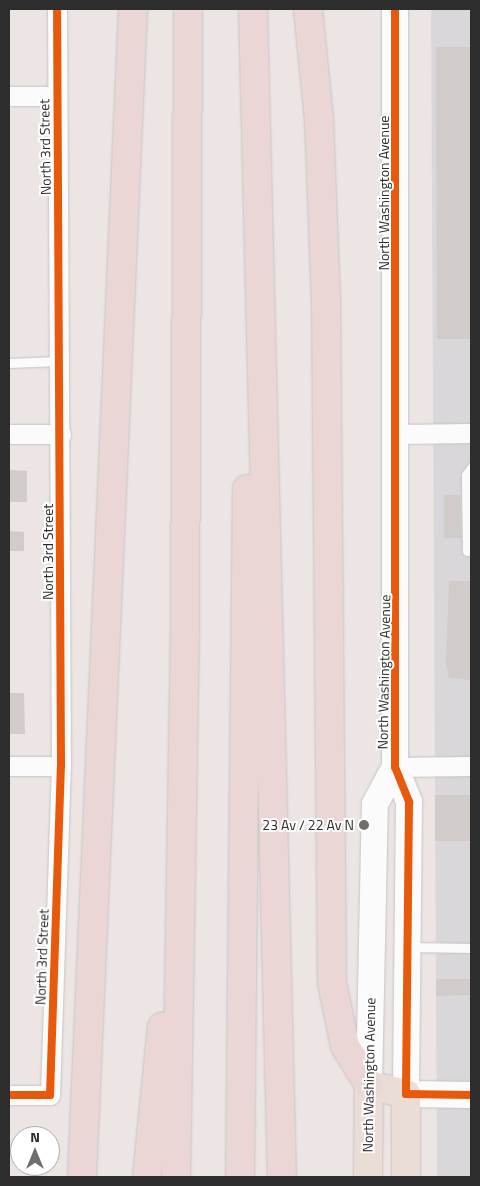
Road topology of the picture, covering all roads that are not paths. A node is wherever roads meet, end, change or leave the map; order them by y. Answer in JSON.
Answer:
{"nodes":[{"id":1,"x":57,"y":9,"type":"edge"},
{"id":2,"x":133,"y":9,"type":"edge"},
{"id":3,"x":188,"y":9,"type":"edge"},
{"id":4,"x":252,"y":9,"type":"edge"},
{"id":5,"x":308,"y":9,"type":"edge"},
{"id":6,"x":396,"y":9,"type":"edge"},
{"id":7,"x":9,"y":96,"type":"edge"},
{"id":8,"x":57,"y":96,"type":"junction"},
{"id":9,"x":60,"y":360,"type":"junction"},
{"id":10,"x":9,"y":363,"type":"edge"},
{"id":11,"x":471,"y":433,"type":"edge"},
{"id":12,"x":9,"y":434,"type":"edge"},
{"id":13,"x":60,"y":434,"type":"junction"},
{"id":14,"x":398,"y":434,"type":"junction"},
{"id":15,"x":471,"y":468,"type":"edge"},
{"id":16,"x":466,"y":551,"type":"dead end"},
{"id":17,"x":9,"y":766,"type":"edge"},
{"id":18,"x":60,"y":766,"type":"junction"},
{"id":19,"x":471,"y":766,"type":"edge"},
{"id":20,"x":395,"y":767,"type":"junction"},
{"id":21,"x":182,"y":844,"type":"junction"},
{"id":22,"x":409,"y":947,"type":"junction"},
{"id":23,"x":471,"y":948,"type":"edge"},
{"id":24,"x":369,"y":1085,"type":"junction"},
{"id":25,"x":406,"y":1094,"type":"junction"},
{"id":26,"x":9,"y":1095,"type":"edge"},
{"id":27,"x":471,"y":1095,"type":"edge"},
{"id":28,"x":82,"y":1177,"type":"edge"},
{"id":29,"x":147,"y":1177,"type":"edge"},
{"id":30,"x":176,"y":1177,"type":"edge"},
{"id":31,"x":240,"y":1177,"type":"edge"},
{"id":32,"x":282,"y":1177,"type":"edge"},
{"id":33,"x":368,"y":1177,"type":"edge"},
{"id":34,"x":406,"y":1177,"type":"edge"}],
"edges":[{"from":1,"to":8,"type":"street","name":"North 3rd Street"},
{"from":2,"to":28,"type":"highway"},
{"from":3,"to":21,"type":"highway"},
{"from":4,"to":31,"type":"highway"},
{"from":4,"to":32,"type":"highway"},
{"from":5,"to":24,"type":"highway"},
{"from":6,"to":14,"type":"street","name":"North Washington Avenue"},
{"from":7,"to":8,"type":"street"},
{"from":8,"to":9,"type":"street","name":"North 3rd Street"},
{"from":9,"to":10,"type":"lane"},
{"from":9,"to":13,"type":"street","name":"North 3rd Street"},
{"from":11,"to":14,"type":"street"},
{"from":12,"to":13,"type":"street"},
{"from":13,"to":18,"type":"street","name":"North 3rd Street"},
{"from":14,"to":20,"type":"street","name":"North Washington Avenue"},
{"from":15,"to":16,"type":"lane"},
{"from":17,"to":18,"type":"street"},
{"from":18,"to":26,"type":"street","name":"North 3rd Street"},
{"from":19,"to":20,"type":"street"},
{"from":20,"to":22,"type":"street","name":"North Washington Avenue"},
{"from":20,"to":24,"type":"street","name":"North Washington Avenue"},
{"from":21,"to":29,"type":"highway"},
{"from":21,"to":30,"type":"highway"},
{"from":22,"to":23,"type":"lane"},
{"from":22,"to":25,"type":"street","name":"North Washington Avenue"},
{"from":24,"to":25,"type":"main road"},
{"from":24,"to":33,"type":"main road","name":"North Washington Avenue"},
{"from":25,"to":27,"type":"street"},
{"from":25,"to":34,"type":"main road","name":"North Washington Avenue"}]}
